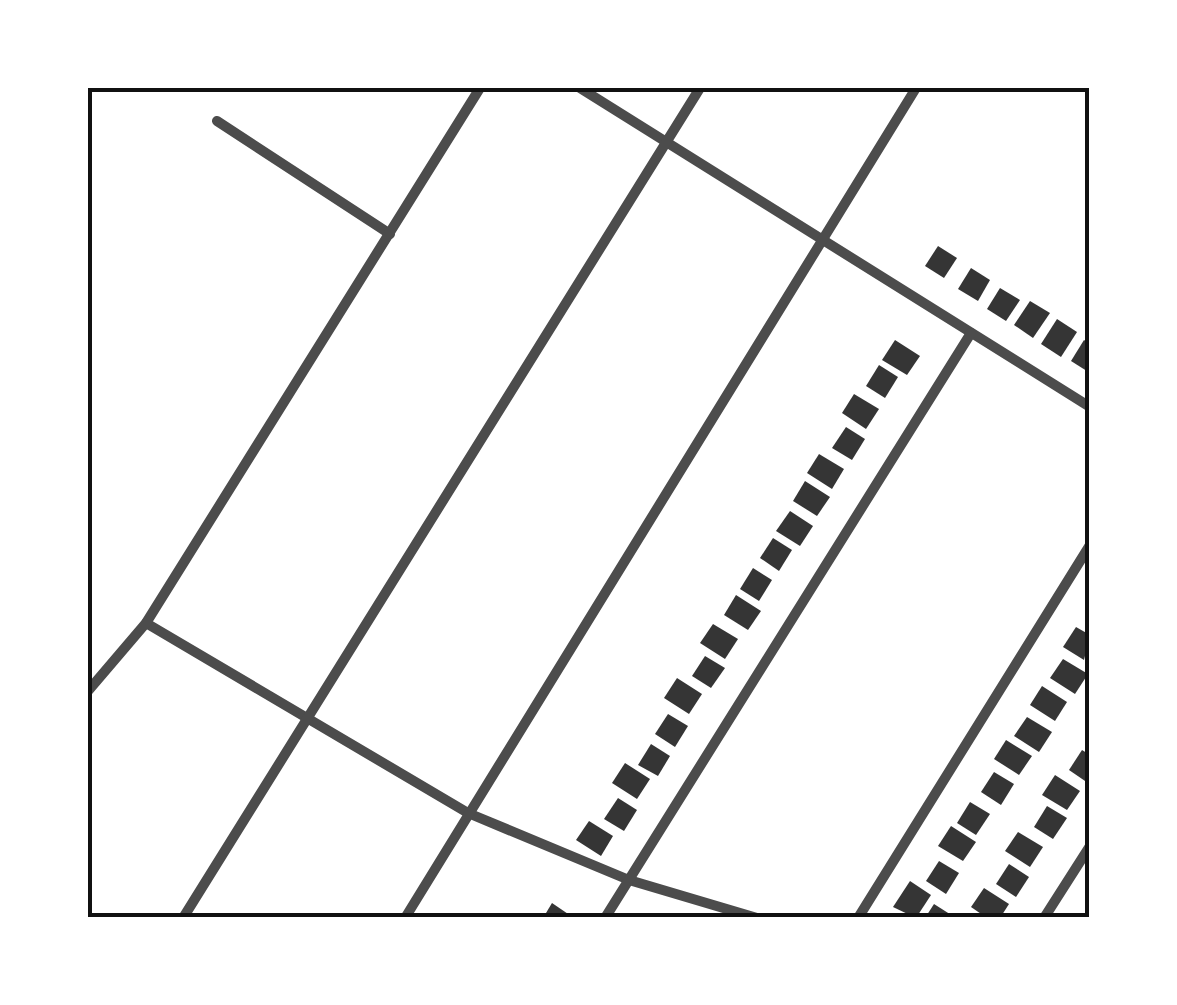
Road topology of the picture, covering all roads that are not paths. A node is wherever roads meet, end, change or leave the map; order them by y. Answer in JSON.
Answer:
{"nodes":[{"id":1,"x":480,"y":88,"type":"edge"},
{"id":2,"x":580,"y":88,"type":"edge"},
{"id":3,"x":700,"y":88,"type":"edge"},
{"id":4,"x":916,"y":88,"type":"edge"},
{"id":5,"x":217,"y":120,"type":"dead end"},
{"id":6,"x":666,"y":140,"type":"junction"},
{"id":7,"x":390,"y":234,"type":"junction"},
{"id":8,"x":825,"y":240,"type":"junction"},
{"id":9,"x":971,"y":334,"type":"junction"},
{"id":10,"x":1090,"y":407,"type":"edge"},
{"id":11,"x":1090,"y":544,"type":"edge"},
{"id":12,"x":146,"y":623,"type":"junction"},
{"id":13,"x":88,"y":690,"type":"edge"},
{"id":14,"x":306,"y":717,"type":"junction"},
{"id":15,"x":468,"y":813,"type":"junction"},
{"id":16,"x":1090,"y":846,"type":"edge"},
{"id":17,"x":628,"y":880,"type":"junction"},
{"id":18,"x":184,"y":918,"type":"edge"},
{"id":19,"x":404,"y":918,"type":"edge"},
{"id":20,"x":606,"y":918,"type":"edge"},
{"id":21,"x":757,"y":918,"type":"edge"},
{"id":22,"x":858,"y":918,"type":"edge"},
{"id":23,"x":1044,"y":918,"type":"edge"}],
"edges":[{"from":1,"to":7,"type":"street"},
{"from":2,"to":6,"type":"street"},
{"from":3,"to":6,"type":"street"},
{"from":4,"to":8,"type":"street"},
{"from":5,"to":7,"type":"street"},
{"from":6,"to":8,"type":"street"},
{"from":6,"to":14,"type":"street"},
{"from":7,"to":12,"type":"street"},
{"from":8,"to":9,"type":"street"},
{"from":8,"to":15,"type":"street"},
{"from":9,"to":10,"type":"street"},
{"from":9,"to":17,"type":"street"},
{"from":11,"to":22,"type":"street"},
{"from":12,"to":13,"type":"street"},
{"from":12,"to":14,"type":"street"},
{"from":14,"to":15,"type":"street"},
{"from":14,"to":18,"type":"street"},
{"from":15,"to":17,"type":"street"},
{"from":15,"to":19,"type":"street"},
{"from":16,"to":23,"type":"street"},
{"from":17,"to":20,"type":"street"},
{"from":17,"to":21,"type":"street"}]}
